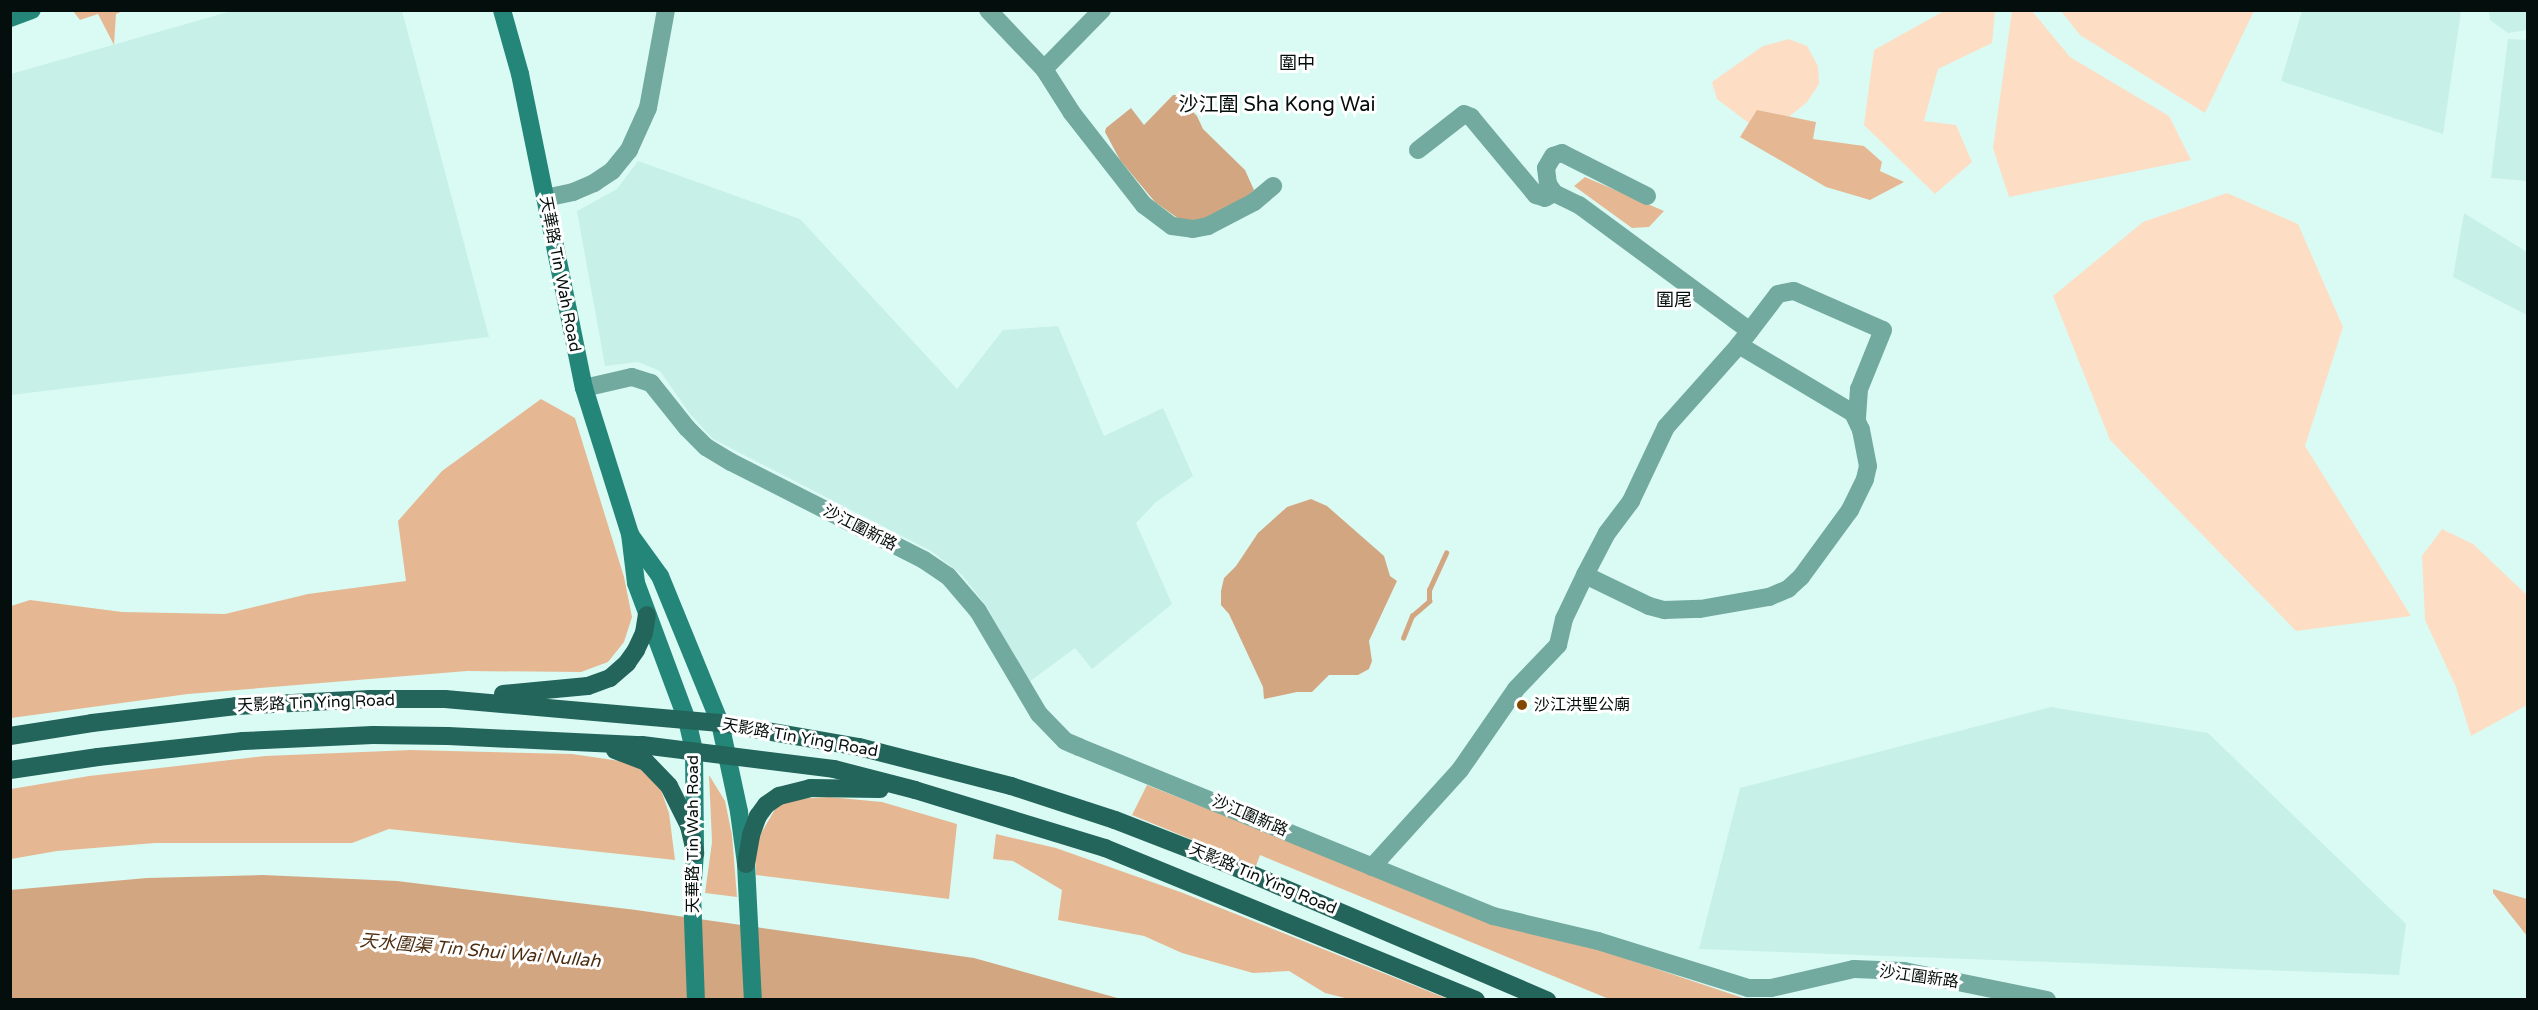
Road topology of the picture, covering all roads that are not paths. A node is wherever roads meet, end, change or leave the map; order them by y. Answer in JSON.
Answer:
{"nodes":[{"id":1,"x":32,"y":10,"type":"edge"},
{"id":2,"x":502,"y":10,"type":"edge"},
{"id":3,"x":666,"y":10,"type":"edge"},
{"id":4,"x":988,"y":10,"type":"edge"},
{"id":5,"x":1102,"y":10,"type":"edge"},
{"id":6,"x":10,"y":18,"type":"edge"},
{"id":7,"x":1044,"y":69,"type":"junction"},
{"id":8,"x":1418,"y":150,"type":"dead end"},
{"id":9,"x":1273,"y":186,"type":"dead end"},
{"id":10,"x":1554,"y":193,"type":"junction"},
{"id":11,"x":1647,"y":196,"type":"dead end"},
{"id":12,"x":545,"y":198,"type":"junction"},
{"id":13,"x":1744,"y":338,"type":"junction"},
{"id":14,"x":584,"y":388,"type":"junction"},
{"id":15,"x":1857,"y":419,"type":"junction"},
{"id":16,"x":630,"y":534,"type":"junction"},
{"id":17,"x":1585,"y":575,"type":"junction"},
{"id":18,"x":647,"y":615,"type":"junction"},
{"id":19,"x":446,"y":699,"type":"junction"},
{"id":20,"x":687,"y":720,"type":"junction"},
{"id":21,"x":720,"y":723,"type":"junction"},
{"id":22,"x":10,"y":736,"type":"edge"},
{"id":23,"x":587,"y":742,"type":"junction"},
{"id":24,"x":694,"y":751,"type":"junction"},
{"id":25,"x":728,"y":755,"type":"junction"},
{"id":26,"x":10,"y":770,"type":"edge"},
{"id":27,"x":915,"y":790,"type":"junction"},
{"id":28,"x":695,"y":853,"type":"junction"},
{"id":29,"x":746,"y":864,"type":"junction"},
{"id":30,"x":1372,"y":867,"type":"junction"},
{"id":31,"x":696,"y":999,"type":"edge"},
{"id":32,"x":753,"y":999,"type":"edge"},
{"id":33,"x":1476,"y":999,"type":"edge"},
{"id":34,"x":1547,"y":999,"type":"edge"},
{"id":35,"x":2047,"y":999,"type":"edge"}],
"edges":[{"from":1,"to":6,"type":"street"},
{"from":2,"to":12,"type":"street","name":"天華路 Tin Wah Road"},
{"from":3,"to":12,"type":"street"},
{"from":4,"to":7,"type":"street"},
{"from":5,"to":7,"type":"street"},
{"from":7,"to":9,"type":"street"},
{"from":8,"to":10,"type":"street"},
{"from":10,"to":11,"type":"street"},
{"from":10,"to":13,"type":"street"},
{"from":12,"to":14,"type":"street","name":"天華路 Tin Wah Road"},
{"from":13,"to":15,"type":"street"},
{"from":13,"to":15,"type":"street"},
{"from":13,"to":17,"type":"street"},
{"from":14,"to":16,"type":"street","name":"天華路 Tin Wah Road"},
{"from":14,"to":30,"type":"street","name":"沙江圍新路"},
{"from":15,"to":17,"type":"street"},
{"from":16,"to":18,"type":"street","name":"天華路 Tin Wah Road"},
{"from":16,"to":21,"type":"street","name":"天華路 Tin Wah Road"},
{"from":17,"to":30,"type":"street"},
{"from":18,"to":19,"type":"main road"},
{"from":18,"to":20,"type":"street","name":"天華路 Tin Wah Road"},
{"from":19,"to":20,"type":"main road","name":"天影路 Tin Ying Road"},
{"from":19,"to":22,"type":"main road","name":"天影路 Tin Ying Road"},
{"from":20,"to":21,"type":"main road","name":"天影路 Tin Ying Road"},
{"from":20,"to":24,"type":"street","name":"天華路 Tin Wah Road"},
{"from":21,"to":25,"type":"street","name":"天華路 Tin Wah Road"},
{"from":21,"to":34,"type":"main road","name":"天影路 Tin Ying Road"},
{"from":23,"to":24,"type":"main road","name":"天影路 Tin Ying Road"},
{"from":23,"to":26,"type":"main road","name":"天影路 Tin Ying Road"},
{"from":23,"to":28,"type":"main road"},
{"from":24,"to":25,"type":"main road","name":"天影路 Tin Ying Road"},
{"from":24,"to":28,"type":"street","name":"天華路 Tin Wah Road"},
{"from":25,"to":27,"type":"main road","name":"天影路 Tin Ying Road"},
{"from":25,"to":29,"type":"street","name":"天華路 Tin Wah Road"},
{"from":27,"to":29,"type":"main road"},
{"from":27,"to":33,"type":"main road","name":"天影路 Tin Ying Road"},
{"from":28,"to":31,"type":"street","name":"天華路 Tin Wah Road"},
{"from":29,"to":32,"type":"street","name":"天華路 Tin Wah Road"},
{"from":30,"to":35,"type":"street","name":"沙江圍新路"}]}
